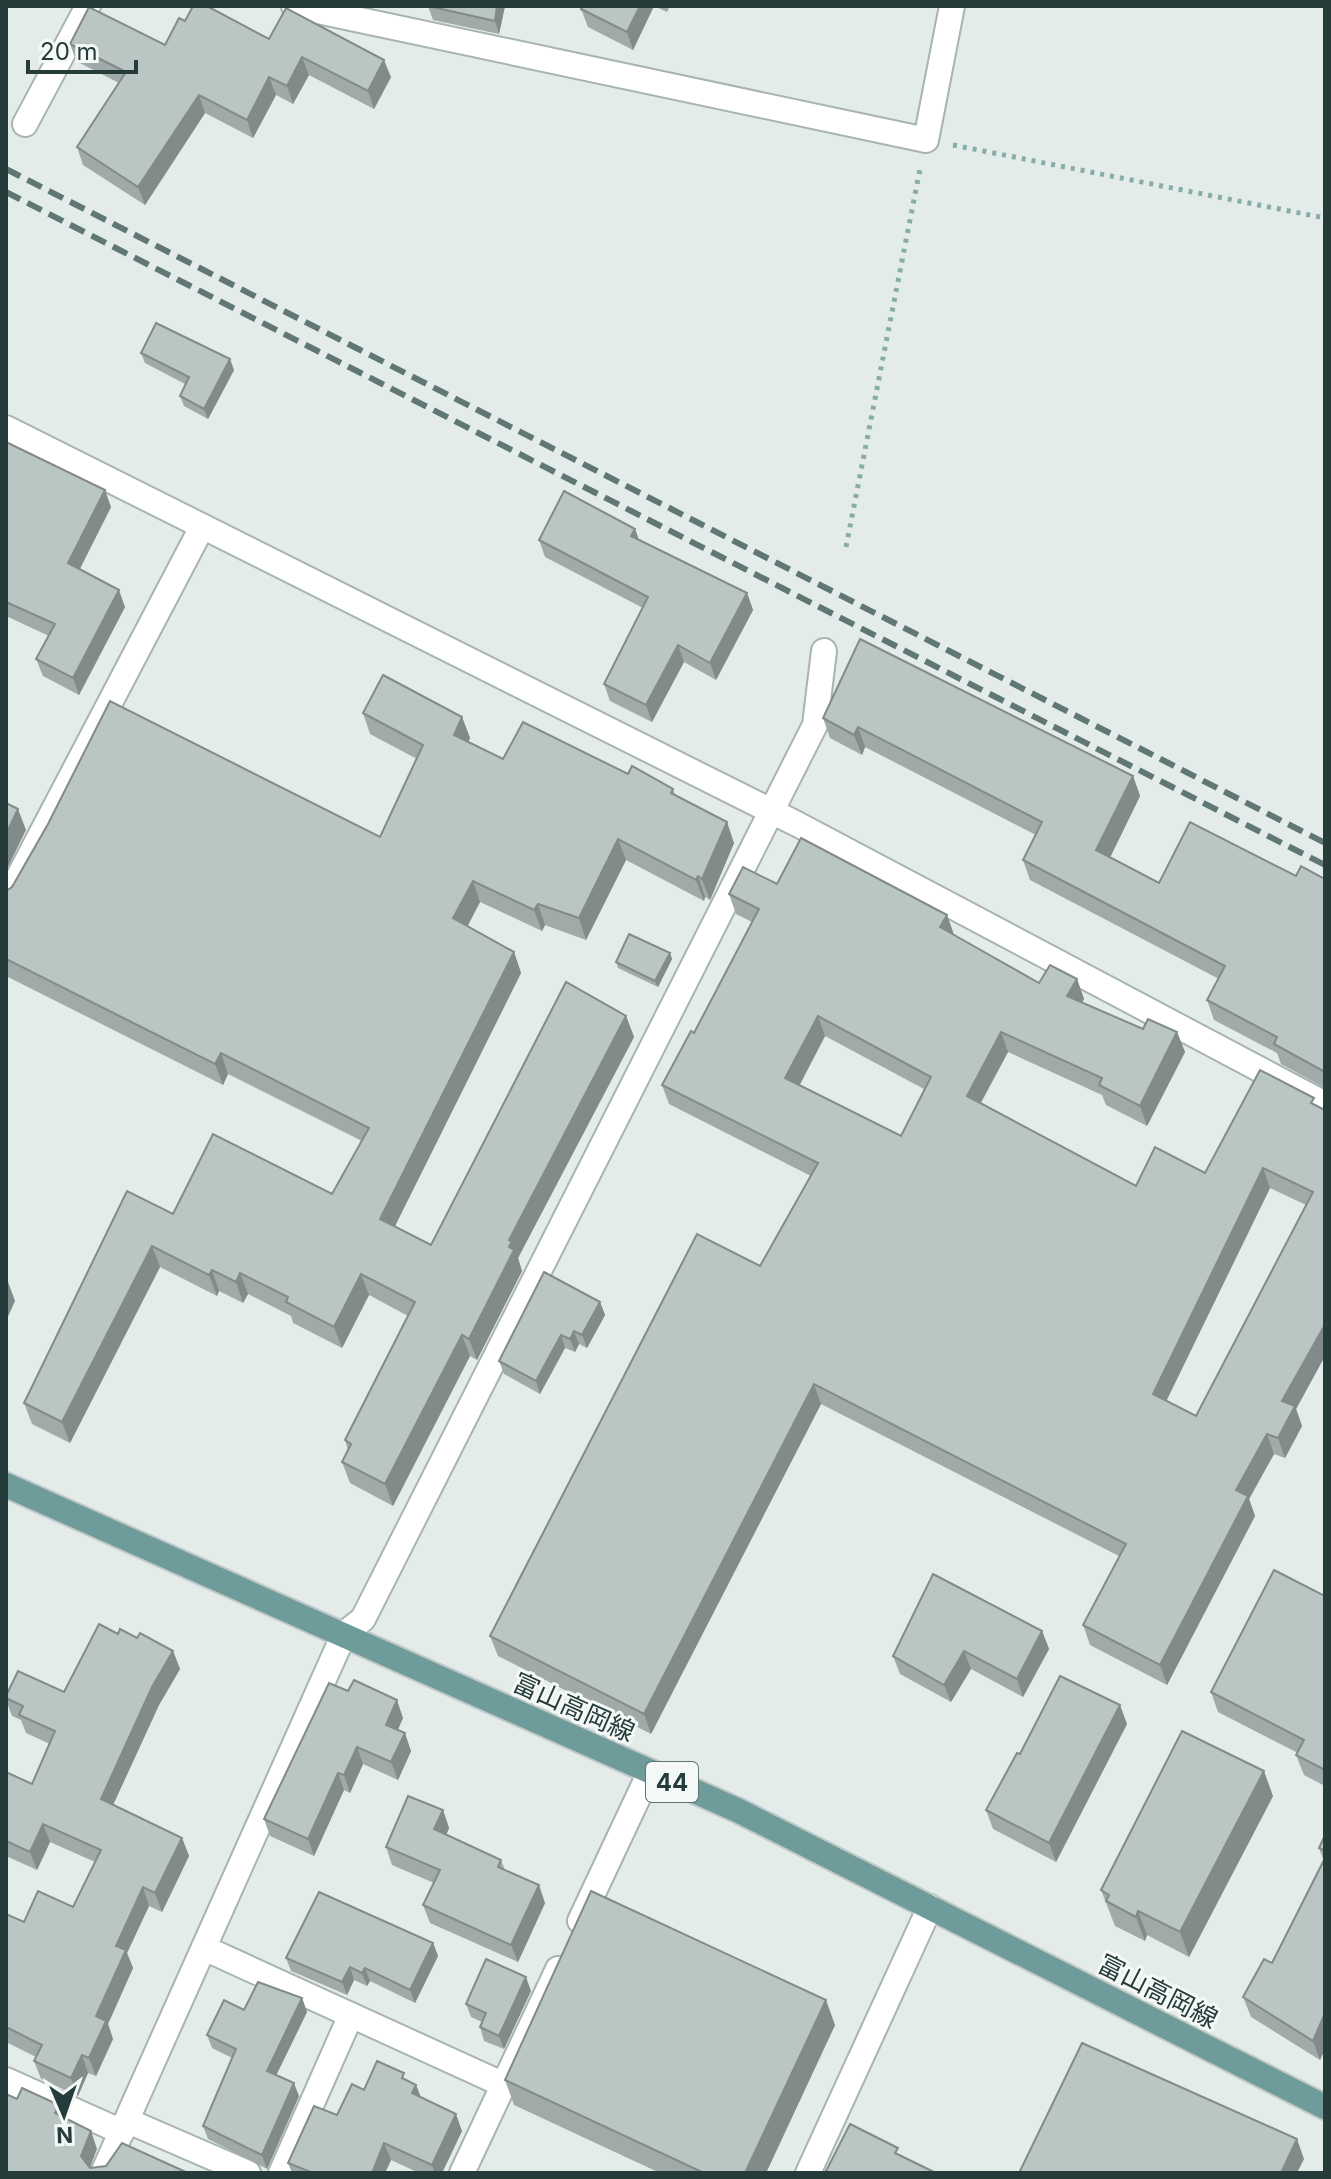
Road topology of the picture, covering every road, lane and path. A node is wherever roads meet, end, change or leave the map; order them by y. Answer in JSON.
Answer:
{"nodes":[{"id":1,"x":88,"y":6,"type":"edge"},
{"id":2,"x":294,"y":6,"type":"edge"},
{"id":3,"x":952,"y":6,"type":"edge"},
{"id":4,"x":400,"y":17,"type":"edge"},
{"id":5,"x":25,"y":124,"type":"dead end"},
{"id":6,"x":926,"y":140,"type":"junction"},
{"id":7,"x":1325,"y":218,"type":"edge"},
{"id":8,"x":6,"y":428,"type":"edge"},
{"id":9,"x":202,"y":527,"type":"junction"},
{"id":10,"x":846,"y":547,"type":"dead end"},
{"id":11,"x":824,"y":651,"type":"dead end"},
{"id":12,"x":770,"y":811,"type":"junction"},
{"id":13,"x":6,"y":901,"type":"edge"},
{"id":14,"x":1325,"y":1104,"type":"edge"},
{"id":15,"x":6,"y":1485,"type":"edge"},
{"id":16,"x":344,"y":1634,"type":"junction"},
{"id":17,"x":650,"y":1772,"type":"junction"},
{"id":18,"x":930,"y":1907,"type":"junction"},
{"id":19,"x":204,"y":1948,"type":"junction"},
{"id":20,"x":351,"y":2015,"type":"junction"},
{"id":21,"x":6,"y":2080,"type":"edge"},
{"id":22,"x":502,"y":2084,"type":"junction"},
{"id":23,"x":1325,"y":2107,"type":"edge"},
{"id":24,"x":125,"y":2126,"type":"junction"},
{"id":25,"x":103,"y":2173,"type":"edge"},
{"id":26,"x":248,"y":2173,"type":"edge"},
{"id":27,"x":281,"y":2173,"type":"edge"},
{"id":28,"x":462,"y":2173,"type":"edge"},
{"id":29,"x":808,"y":2173,"type":"edge"}],
"edges":[{"from":1,"to":5,"type":"street"},
{"from":2,"to":4,"type":"street"},
{"from":3,"to":6,"type":"street"},
{"from":4,"to":6,"type":"street"},
{"from":6,"to":7,"type":"path"},
{"from":6,"to":10,"type":"path"},
{"from":8,"to":9,"type":"street"},
{"from":9,"to":12,"type":"street"},
{"from":9,"to":13,"type":"street"},
{"from":11,"to":12,"type":"street"},
{"from":12,"to":14,"type":"street"},
{"from":12,"to":16,"type":"street"},
{"from":15,"to":16,"type":"main road","name":"富山高岡線","number":"44"},
{"from":16,"to":17,"type":"main road","name":"富山高岡線","number":"44"},
{"from":16,"to":19,"type":"street"},
{"from":17,"to":18,"type":"main road","name":"富山高岡線","number":"44"},
{"from":17,"to":22,"type":"street"},
{"from":18,"to":23,"type":"main road","name":"富山高岡線","number":"44"},
{"from":18,"to":29,"type":"street"},
{"from":19,"to":20,"type":"street"},
{"from":19,"to":24,"type":"street"},
{"from":20,"to":22,"type":"street"},
{"from":20,"to":27,"type":"street"},
{"from":21,"to":24,"type":"street"},
{"from":22,"to":28,"type":"street"},
{"from":24,"to":25,"type":"street"},
{"from":24,"to":26,"type":"street"}]}
